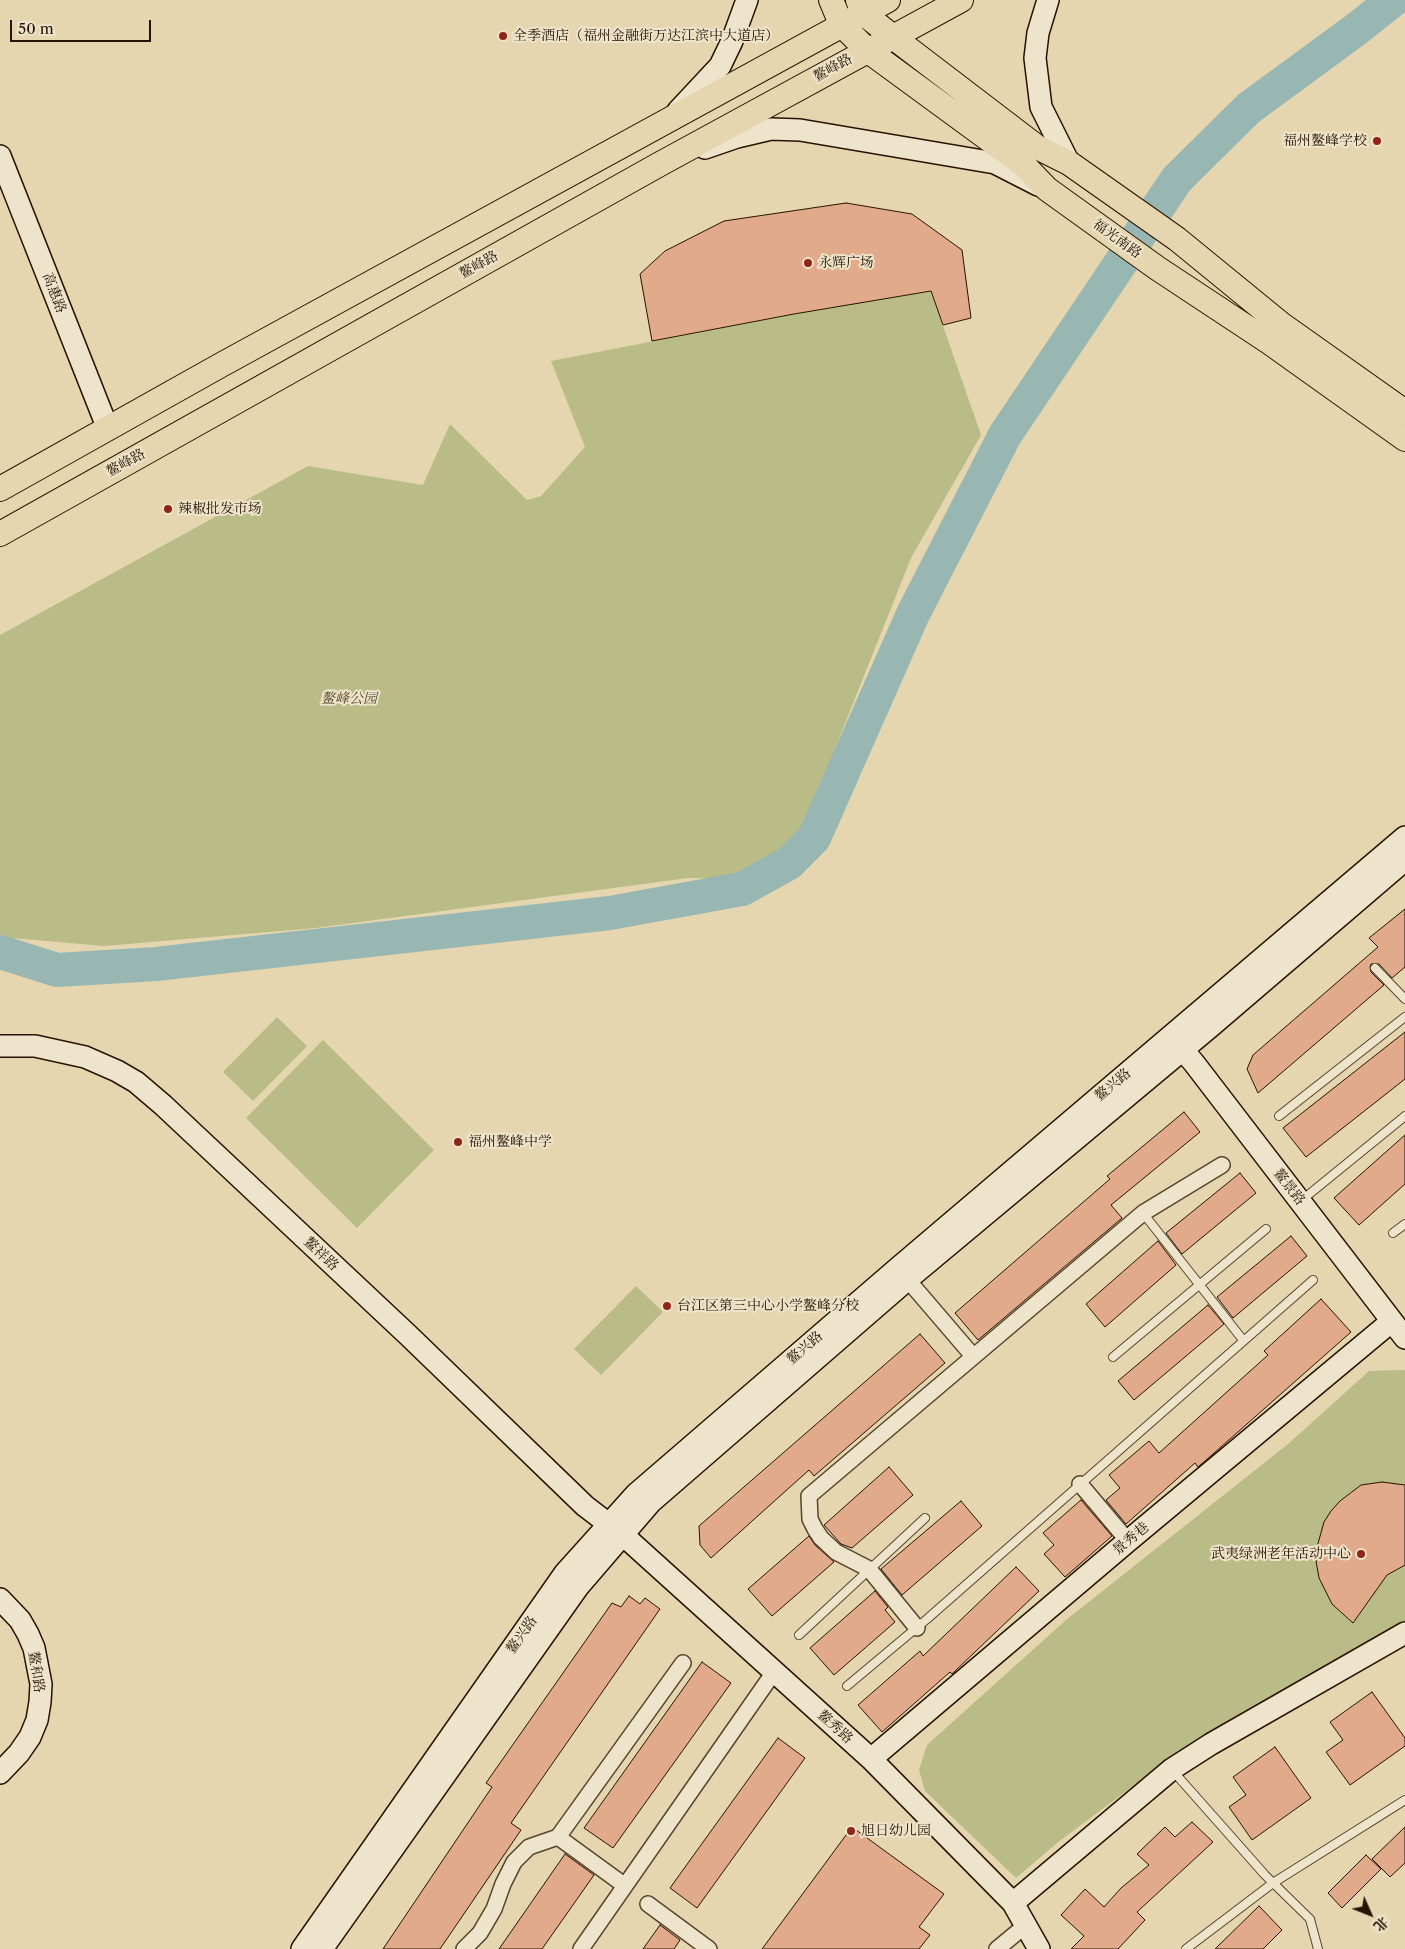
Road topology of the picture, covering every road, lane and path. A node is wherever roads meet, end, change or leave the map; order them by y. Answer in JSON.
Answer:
{"nodes":[{"id":1,"x":747,"y":0,"type":"edge"},
{"id":2,"x":831,"y":0,"type":"edge"},
{"id":3,"x":888,"y":0,"type":"edge"},
{"id":4,"x":961,"y":0,"type":"edge"},
{"id":5,"x":1048,"y":0,"type":"edge"},
{"id":6,"x":861,"y":6,"type":"edge"},
{"id":7,"x":841,"y":24,"type":"junction"},
{"id":8,"x":892,"y":37,"type":"junction"},
{"id":9,"x":867,"y":50,"type":"junction"},
{"id":10,"x":669,"y":120,"type":"junction"},
{"id":11,"x":0,"y":156,"type":"edge"},
{"id":12,"x":1068,"y":162,"type":"junction"},
{"id":13,"x":660,"y":164,"type":"junction"},
{"id":14,"x":1047,"y":189,"type":"junction"},
{"id":15,"x":1405,"y":412,"type":"edge"},
{"id":16,"x":108,"y":429,"type":"junction"},
{"id":17,"x":1405,"y":439,"type":"edge"},
{"id":18,"x":0,"y":489,"type":"edge"},
{"id":19,"x":0,"y":534,"type":"edge"},
{"id":20,"x":1405,"y":837,"type":"edge"},
{"id":21,"x":1405,"y":860,"type":"edge"},
{"id":22,"x":1375,"y":968,"type":"dead end"},
{"id":23,"x":1405,"y":999,"type":"edge"},
{"id":24,"x":1405,"y":1017,"type":"edge"},
{"id":25,"x":1176,"y":1043,"type":"junction"},
{"id":26,"x":0,"y":1046,"type":"edge"},
{"id":27,"x":1279,"y":1116,"type":"dead end"},
{"id":28,"x":1405,"y":1116,"type":"edge"},
{"id":29,"x":1222,"y":1165,"type":"dead end"},
{"id":30,"x":1300,"y":1201,"type":"junction"},
{"id":31,"x":1143,"y":1213,"type":"junction"},
{"id":32,"x":1405,"y":1224,"type":"edge"},
{"id":33,"x":1266,"y":1228,"type":"dead end"},
{"id":34,"x":1393,"y":1233,"type":"dead end"},
{"id":35,"x":903,"y":1273,"type":"junction"},
{"id":36,"x":1313,"y":1280,"type":"dead end"},
{"id":37,"x":1198,"y":1284,"type":"junction"},
{"id":38,"x":1392,"y":1321,"type":"junction"},
{"id":39,"x":1405,"y":1338,"type":"edge"},
{"id":40,"x":1243,"y":1340,"type":"junction"},
{"id":41,"x":973,"y":1356,"type":"junction"},
{"id":42,"x":1114,"y":1356,"type":"dead end"},
{"id":43,"x":1080,"y":1484,"type":"junction"},
{"id":44,"x":925,"y":1518,"type":"dead end"},
{"id":45,"x":616,"y":1530,"type":"junction"},
{"id":46,"x":1128,"y":1541,"type":"junction"},
{"id":47,"x":869,"y":1569,"type":"junction"},
{"id":48,"x":0,"y":1599,"type":"edge"},
{"id":49,"x":917,"y":1628,"type":"junction"},
{"id":50,"x":1405,"y":1633,"type":"edge"},
{"id":51,"x":799,"y":1635,"type":"dead end"},
{"id":52,"x":683,"y":1663,"type":"dead end"},
{"id":53,"x":774,"y":1672,"type":"junction"},
{"id":54,"x":847,"y":1686,"type":"dead end"},
{"id":55,"x":871,"y":1760,"type":"junction"},
{"id":56,"x":1172,"y":1770,"type":"junction"},
{"id":57,"x":0,"y":1773,"type":"edge"},
{"id":58,"x":1405,"y":1800,"type":"edge"},
{"id":59,"x":558,"y":1837,"type":"junction"},
{"id":60,"x":1273,"y":1883,"type":"junction"},
{"id":61,"x":624,"y":1885,"type":"junction"},
{"id":62,"x":1013,"y":1903,"type":"junction"},
{"id":63,"x":648,"y":1904,"type":"dead end"},
{"id":64,"x":1026,"y":1925,"type":"junction"},
{"id":65,"x":308,"y":1949,"type":"edge"},
{"id":66,"x":464,"y":1949,"type":"edge"},
{"id":67,"x":580,"y":1949,"type":"edge"},
{"id":68,"x":709,"y":1949,"type":"edge"},
{"id":69,"x":997,"y":1949,"type":"edge"},
{"id":70,"x":1039,"y":1949,"type":"edge"},
{"id":71,"x":1186,"y":1949,"type":"edge"},
{"id":72,"x":1318,"y":1949,"type":"edge"}],
"edges":[{"from":1,"to":10,"type":"street"},
{"from":2,"to":7,"type":"main road"},
{"from":3,"to":6,"type":"main road"},
{"from":4,"to":8,"type":"main road","name":"鳌峰路"},
{"from":5,"to":12,"type":"street"},
{"from":6,"to":7,"type":"main road"},
{"from":6,"to":8,"type":"main road"},
{"from":7,"to":9,"type":"main road","name":"福光南路"},
{"from":7,"to":10,"type":"main road"},
{"from":8,"to":9,"type":"main road","name":"鳌峰路"},
{"from":8,"to":12,"type":"main road"},
{"from":9,"to":13,"type":"main road","name":"鳌峰路"},
{"from":9,"to":14,"type":"main road","name":"福光南路"},
{"from":10,"to":16,"type":"main road"},
{"from":11,"to":16,"type":"street","name":"高惠路"},
{"from":12,"to":15,"type":"main road"},
{"from":13,"to":14,"type":"street"},
{"from":13,"to":19,"type":"main road","name":"鳌峰路"},
{"from":14,"to":17,"type":"main road","name":"福光南路"},
{"from":16,"to":18,"type":"main road"},
{"from":20,"to":25,"type":"street","name":"鳌兴路"},
{"from":21,"to":25,"type":"street","name":"鳌兴路"},
{"from":22,"to":23,"type":"lane"},
{"from":24,"to":27,"type":"lane"},
{"from":25,"to":30,"type":"street","name":"鳌景路"},
{"from":25,"to":35,"type":"street","name":"鳌兴路"},
{"from":26,"to":45,"type":"street","name":"鳌祥路"},
{"from":28,"to":30,"type":"lane"},
{"from":29,"to":31,"type":"street"},
{"from":30,"to":38,"type":"street","name":"鳌景路"},
{"from":31,"to":37,"type":"lane"},
{"from":31,"to":41,"type":"street"},
{"from":32,"to":34,"type":"lane"},
{"from":33,"to":37,"type":"lane"},
{"from":35,"to":41,"type":"street"},
{"from":35,"to":45,"type":"street","name":"鳌兴路"},
{"from":36,"to":40,"type":"lane"},
{"from":37,"to":40,"type":"lane"},
{"from":37,"to":42,"type":"lane"},
{"from":38,"to":39,"type":"street","name":"鳌景路"},
{"from":38,"to":46,"type":"street","name":"景秀巷"},
{"from":40,"to":43,"type":"lane"},
{"from":41,"to":47,"type":"street"},
{"from":43,"to":46,"type":"street"},
{"from":43,"to":49,"type":"lane"},
{"from":44,"to":47,"type":"lane"},
{"from":45,"to":53,"type":"street","name":"鳌秀路"},
{"from":45,"to":65,"type":"street","name":"鳌兴路"},
{"from":46,"to":55,"type":"street","name":"景秀巷"},
{"from":47,"to":49,"type":"street"},
{"from":47,"to":51,"type":"lane"},
{"from":48,"to":57,"type":"street","name":"鳌和路"},
{"from":49,"to":54,"type":"lane"},
{"from":50,"to":56,"type":"street"},
{"from":52,"to":59,"type":"street"},
{"from":53,"to":55,"type":"street","name":"鳌秀路"},
{"from":53,"to":61,"type":"street"},
{"from":55,"to":62,"type":"street","name":"鳌秀路"},
{"from":56,"to":60,"type":"lane"},
{"from":56,"to":62,"type":"street"},
{"from":58,"to":60,"type":"lane"},
{"from":59,"to":61,"type":"street"},
{"from":59,"to":66,"type":"street"},
{"from":60,"to":71,"type":"lane"},
{"from":60,"to":72,"type":"lane"},
{"from":61,"to":67,"type":"street"},
{"from":62,"to":64,"type":"street","name":"鳌秀路"},
{"from":63,"to":68,"type":"street"},
{"from":64,"to":69,"type":"street"},
{"from":64,"to":70,"type":"street","name":"鳌秀路"}]}
